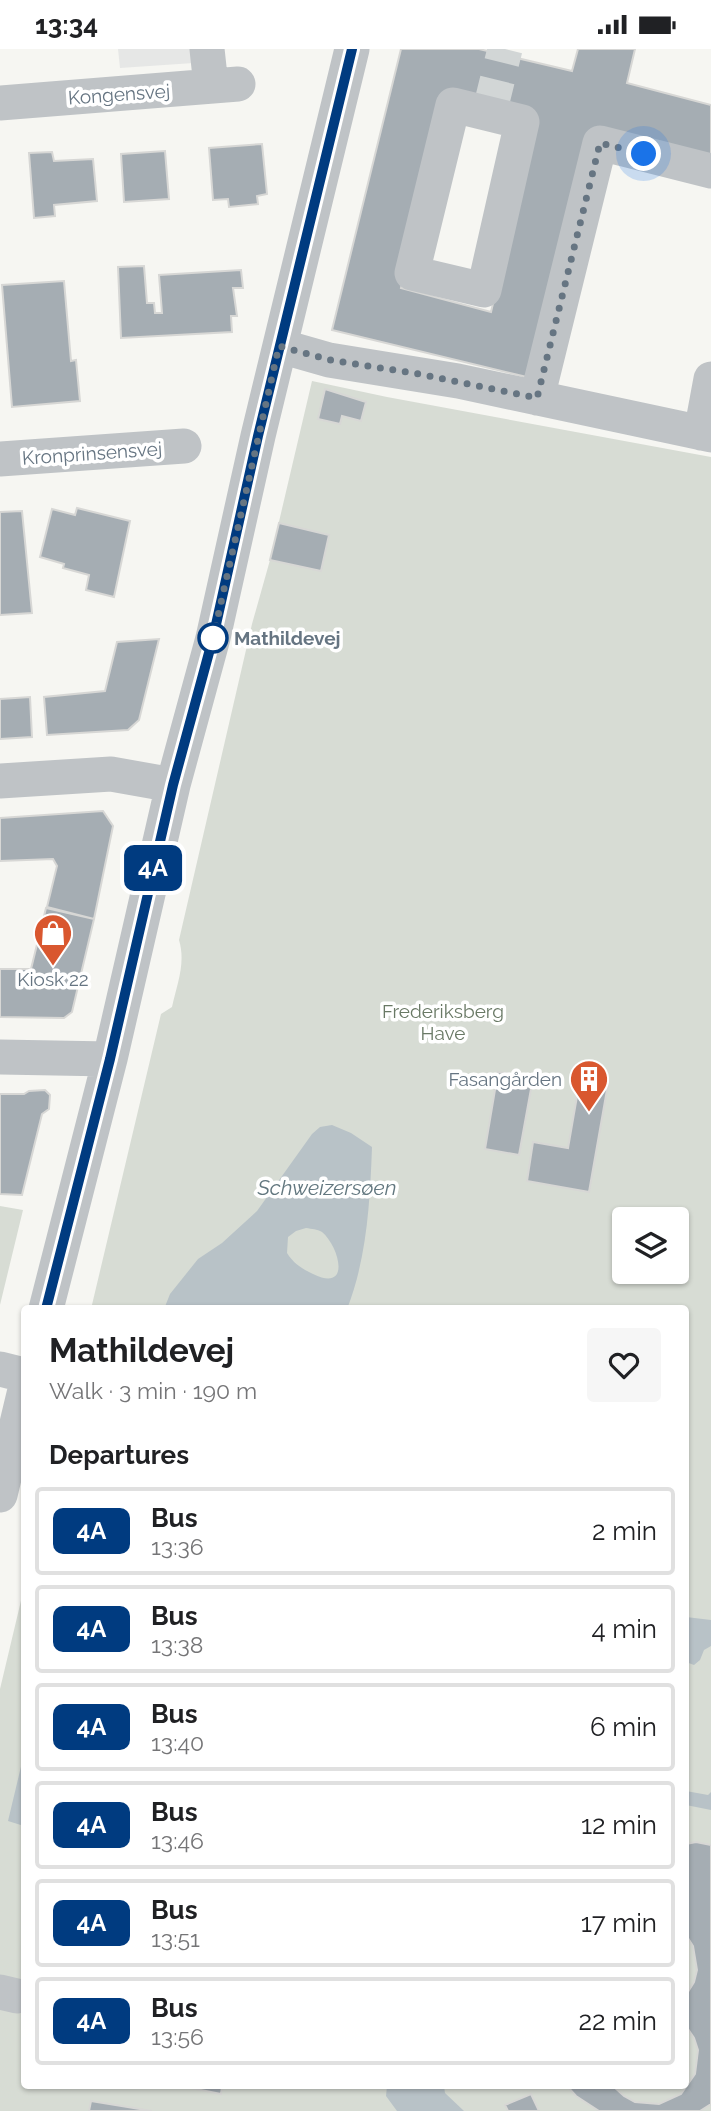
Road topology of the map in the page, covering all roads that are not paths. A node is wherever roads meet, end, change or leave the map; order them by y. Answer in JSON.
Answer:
{"nodes":[{"id":1,"x":207,"y":49,"type":"edge"},
{"id":2,"x":352,"y":49,"type":"edge"},
{"id":3,"x":0,"y":103,"type":"edge"},
{"id":4,"x":453,"y":105,"type":"joint"},
{"id":5,"x":711,"y":171,"type":"edge"},
{"id":6,"x":279,"y":346,"type":"junction"},
{"id":7,"x":711,"y":379,"type":"edge"},
{"id":8,"x":537,"y":398,"type":"junction"},
{"id":9,"x":706,"y":434,"type":"edge"},
{"id":10,"x":184,"y":446,"type":"dead end"},
{"id":11,"x":0,"y":459,"type":"edge"},
{"id":12,"x":0,"y":781,"type":"edge"},
{"id":13,"x":173,"y":785,"type":"junction"},
{"id":14,"x":0,"y":1057,"type":"edge"},
{"id":15,"x":110,"y":1059,"type":"junction"},
{"id":16,"x":47,"y":1305,"type":"edge"},
{"id":17,"x":0,"y":1369,"type":"edge"},
{"id":18,"x":21,"y":1374,"type":"edge"},
{"id":19,"x":21,"y":1407,"type":"edge"},
{"id":20,"x":0,"y":1495,"type":"edge"}],
"edges":[{"from":1,"to":3,"type":"street","name":"Kongensvej"},
{"from":2,"to":6,"type":"street"},
{"from":4,"to":4,"type":"street"},
{"from":5,"to":8,"type":"street"},
{"from":6,"to":8,"type":"street"},
{"from":6,"to":13,"type":"street"},
{"from":7,"to":9,"type":"street"},
{"from":8,"to":9,"type":"street"},
{"from":10,"to":11,"type":"street","name":"Kronprinsensvej"},
{"from":12,"to":13,"type":"street"},
{"from":13,"to":15,"type":"street"},
{"from":14,"to":15,"type":"street"},
{"from":15,"to":16,"type":"street"},
{"from":17,"to":18,"type":"street"},
{"from":19,"to":20,"type":"street"}]}
